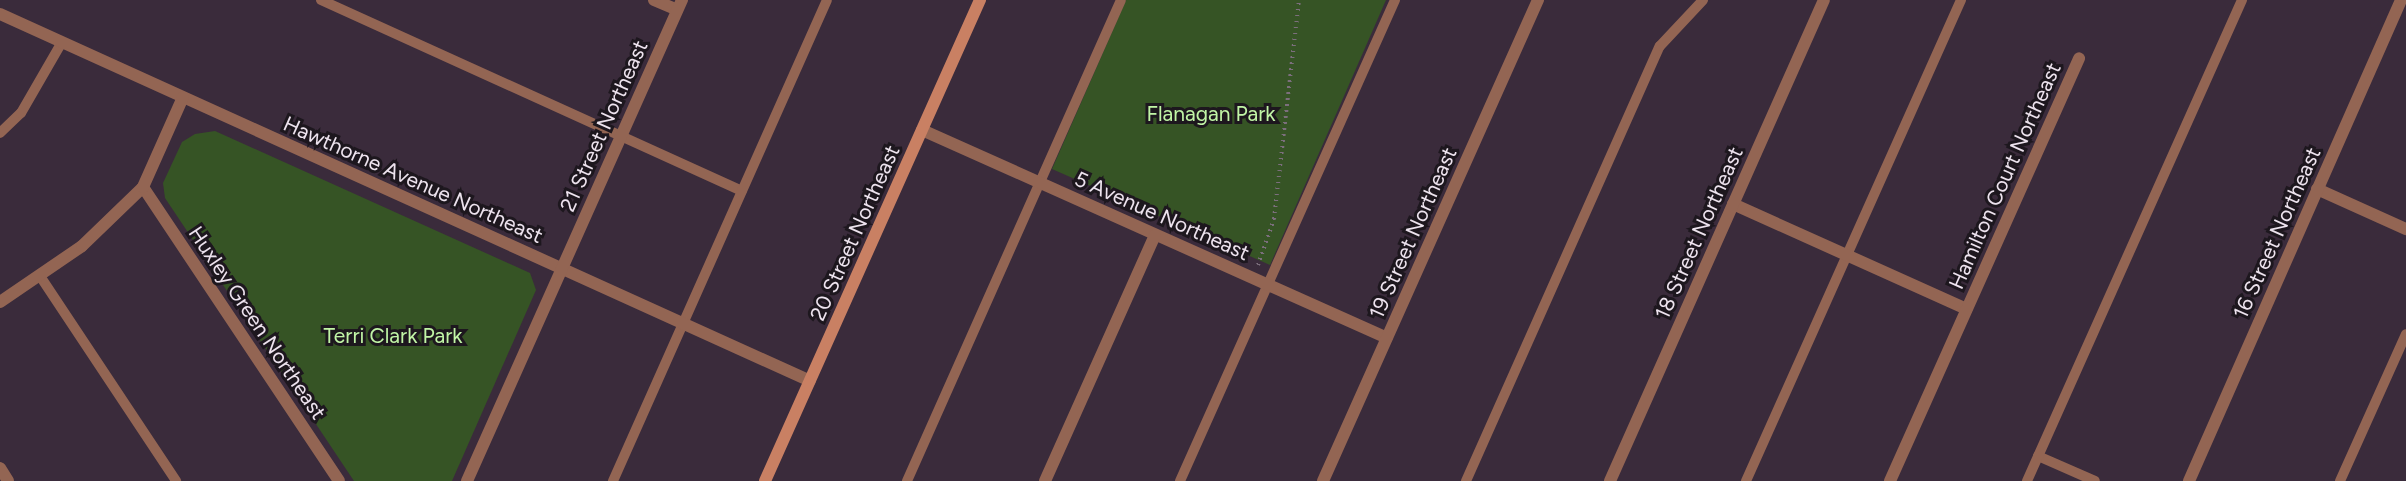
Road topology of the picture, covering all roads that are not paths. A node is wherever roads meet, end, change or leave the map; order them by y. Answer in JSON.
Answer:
{"nodes":[{"id":1,"x":321,"y":0,"type":"edge"},
{"id":2,"x":654,"y":0,"type":"edge"},
{"id":3,"x":827,"y":0,"type":"edge"},
{"id":4,"x":980,"y":0,"type":"edge"},
{"id":5,"x":1121,"y":0,"type":"edge"},
{"id":6,"x":1395,"y":0,"type":"edge"},
{"id":7,"x":1538,"y":0,"type":"edge"},
{"id":8,"x":1703,"y":0,"type":"edge"},
{"id":9,"x":1824,"y":0,"type":"edge"},
{"id":10,"x":1961,"y":0,"type":"edge"},
{"id":11,"x":2242,"y":0,"type":"edge"},
{"id":12,"x":2401,"y":0,"type":"edge"},
{"id":13,"x":680,"y":5,"type":"edge"},
{"id":14,"x":0,"y":14,"type":"edge"},
{"id":15,"x":62,"y":42,"type":"junction"},
{"id":16,"x":2079,"y":58,"type":"dead end"},
{"id":17,"x":183,"y":97,"type":"junction"},
{"id":18,"x":922,"y":130,"type":"junction"},
{"id":19,"x":0,"y":133,"type":"edge"},
{"id":20,"x":621,"y":136,"type":"junction"},
{"id":21,"x":1041,"y":183,"type":"junction"},
{"id":22,"x":143,"y":187,"type":"junction"},
{"id":23,"x":2317,"y":189,"type":"junction"},
{"id":24,"x":742,"y":191,"type":"junction"},
{"id":25,"x":1733,"y":204,"type":"junction"},
{"id":26,"x":2406,"y":229,"type":"edge"},
{"id":27,"x":1155,"y":235,"type":"junction"},
{"id":28,"x":1847,"y":255,"type":"junction"},
{"id":29,"x":561,"y":268,"type":"junction"},
{"id":30,"x":40,"y":276,"type":"junction"},
{"id":31,"x":1268,"y":285,"type":"junction"},
{"id":32,"x":0,"y":302,"type":"edge"},
{"id":33,"x":1967,"y":309,"type":"junction"},
{"id":34,"x":683,"y":324,"type":"junction"},
{"id":35,"x":2406,"y":334,"type":"edge"},
{"id":36,"x":1387,"y":338,"type":"junction"},
{"id":37,"x":810,"y":381,"type":"junction"},
{"id":38,"x":2038,"y":456,"type":"junction"},
{"id":39,"x":0,"y":468,"type":"edge"},
{"id":40,"x":8,"y":481,"type":"edge"},
{"id":41,"x":176,"y":481,"type":"edge"},
{"id":42,"x":339,"y":481,"type":"edge"},
{"id":43,"x":467,"y":481,"type":"edge"},
{"id":44,"x":613,"y":481,"type":"edge"},
{"id":45,"x":765,"y":481,"type":"edge"},
{"id":46,"x":908,"y":481,"type":"edge"},
{"id":47,"x":1044,"y":481,"type":"edge"},
{"id":48,"x":1180,"y":481,"type":"edge"},
{"id":49,"x":1323,"y":481,"type":"edge"},
{"id":50,"x":1466,"y":481,"type":"edge"},
{"id":51,"x":1610,"y":481,"type":"edge"},
{"id":52,"x":1746,"y":481,"type":"edge"},
{"id":53,"x":1890,"y":481,"type":"edge"},
{"id":54,"x":2027,"y":481,"type":"edge"},
{"id":55,"x":2095,"y":481,"type":"edge"},
{"id":56,"x":2189,"y":481,"type":"edge"},
{"id":57,"x":2340,"y":481,"type":"edge"}],
"edges":[{"from":1,"to":20,"type":"lane"},
{"from":2,"to":13,"type":"street"},
{"from":3,"to":24,"type":"lane"},
{"from":4,"to":18,"type":"street","name":"20 Street Northeast"},
{"from":5,"to":21,"type":"lane"},
{"from":6,"to":31,"type":"lane"},
{"from":7,"to":36,"type":"street","name":"19 Street Northeast"},
{"from":8,"to":50,"type":"lane"},
{"from":9,"to":25,"type":"street","name":"18 Street Northeast"},
{"from":10,"to":28,"type":"lane"},
{"from":11,"to":38,"type":"lane"},
{"from":12,"to":23,"type":"street","name":"16 Street Northeast"},
{"from":13,"to":20,"type":"street","name":"21 Street Northeast"},
{"from":14,"to":15,"type":"street","name":"Hawthorne Avenue Northeast"},
{"from":15,"to":17,"type":"street","name":"Hawthorne Avenue Northeast"},
{"from":15,"to":19,"type":"lane"},
{"from":16,"to":33,"type":"street","name":"Hamilton Court Northeast"},
{"from":17,"to":22,"type":"street"},
{"from":17,"to":29,"type":"street","name":"Hawthorne Avenue Northeast"},
{"from":18,"to":21,"type":"street","name":"5 Avenue Northeast"},
{"from":18,"to":37,"type":"street","name":"20 Street Northeast"},
{"from":20,"to":24,"type":"lane"},
{"from":20,"to":29,"type":"street","name":"21 Street Northeast"},
{"from":21,"to":27,"type":"street","name":"5 Avenue Northeast"},
{"from":21,"to":46,"type":"lane"},
{"from":22,"to":30,"type":"street"},
{"from":22,"to":42,"type":"street","name":"Huxley Green Northeast"},
{"from":23,"to":26,"type":"street"},
{"from":23,"to":56,"type":"street","name":"16 Street Northeast"},
{"from":24,"to":34,"type":"lane"},
{"from":25,"to":28,"type":"street","name":"Hamilton Court Northeast"},
{"from":25,"to":51,"type":"street","name":"18 Street Northeast"},
{"from":27,"to":31,"type":"street","name":"5 Avenue Northeast"},
{"from":27,"to":47,"type":"street"},
{"from":28,"to":33,"type":"street","name":"Hamilton Court Northeast"},
{"from":28,"to":52,"type":"lane"},
{"from":29,"to":34,"type":"street","name":"Hawthorne Avenue Northeast"},
{"from":29,"to":43,"type":"street"},
{"from":30,"to":32,"type":"street"},
{"from":30,"to":41,"type":"lane"},
{"from":31,"to":36,"type":"street","name":"5 Avenue Northeast"},
{"from":31,"to":48,"type":"lane"},
{"from":33,"to":53,"type":"street","name":"Hamilton Court Northeast"},
{"from":34,"to":37,"type":"street","name":"Hawthorne Avenue Northeast"},
{"from":34,"to":44,"type":"lane"},
{"from":35,"to":57,"type":"lane"},
{"from":36,"to":49,"type":"street","name":"19 Street Northeast"},
{"from":37,"to":45,"type":"street","name":"20 Street Northeast"},
{"from":38,"to":54,"type":"lane"},
{"from":38,"to":55,"type":"lane"},
{"from":39,"to":40,"type":"street"}]}
